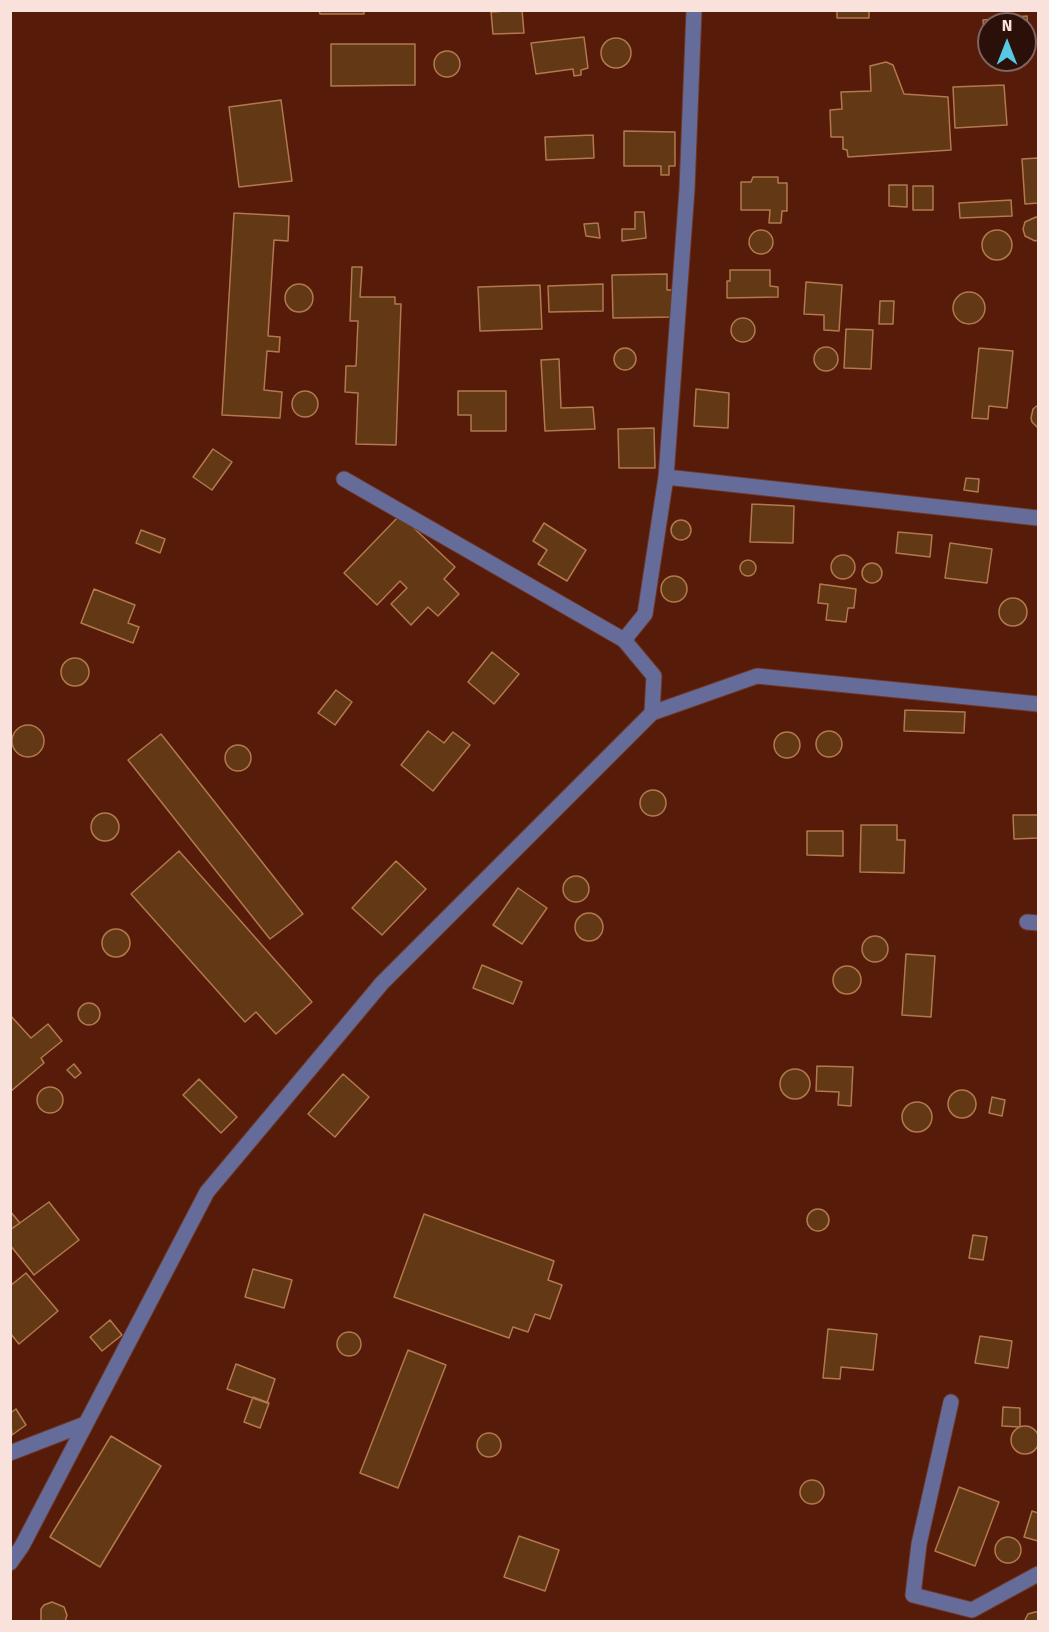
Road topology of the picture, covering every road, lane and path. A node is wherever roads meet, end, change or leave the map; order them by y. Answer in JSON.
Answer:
{"nodes":[{"id":1,"x":694,"y":10,"type":"edge"},
{"id":2,"x":666,"y":477,"type":"junction"},
{"id":3,"x":344,"y":480,"type":"dead end"},
{"id":4,"x":1038,"y":518,"type":"edge"},
{"id":5,"x":624,"y":640,"type":"junction"},
{"id":6,"x":1038,"y":704,"type":"edge"},
{"id":7,"x":652,"y":713,"type":"junction"},
{"id":8,"x":951,"y":1402,"type":"dead end"},
{"id":9,"x":85,"y":1424,"type":"junction"},
{"id":10,"x":10,"y":1453,"type":"edge"},
{"id":11,"x":10,"y":1563,"type":"edge"},
{"id":12,"x":1038,"y":1574,"type":"edge"}],
"edges":[{"from":1,"to":2,"type":"street"},
{"from":2,"to":4,"type":"street"},
{"from":2,"to":5,"type":"street"},
{"from":3,"to":5,"type":"street"},
{"from":5,"to":7,"type":"street"},
{"from":6,"to":7,"type":"street"},
{"from":7,"to":9,"type":"street"},
{"from":8,"to":12,"type":"street"},
{"from":9,"to":10,"type":"street"},
{"from":9,"to":11,"type":"street"}]}
